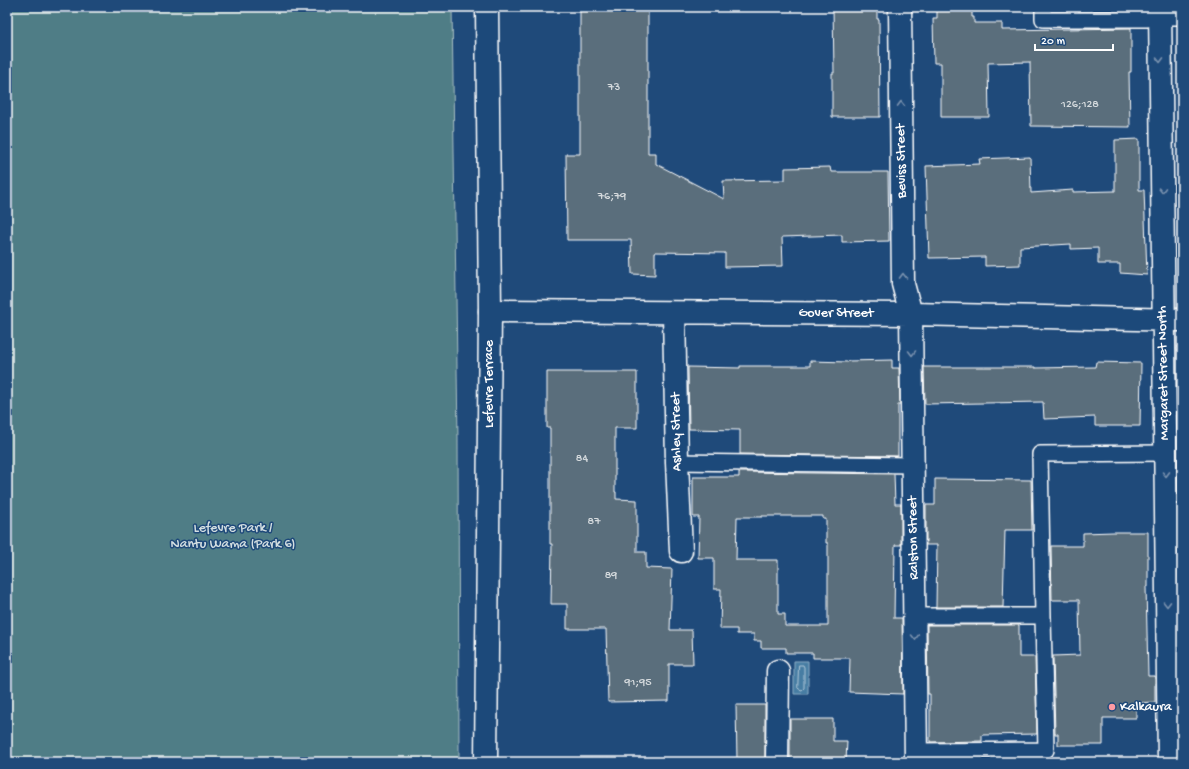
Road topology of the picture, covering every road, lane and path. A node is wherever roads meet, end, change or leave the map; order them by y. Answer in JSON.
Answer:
{"nodes":[{"id":1,"x":487,"y":7,"type":"edge"},
{"id":2,"x":900,"y":7,"type":"edge"},
{"id":3,"x":1043,"y":7,"type":"edge"},
{"id":4,"x":1160,"y":12,"type":"edge"},
{"id":5,"x":1182,"y":17,"type":"edge"},
{"id":6,"x":490,"y":312,"type":"junction"},
{"id":7,"x":674,"y":313,"type":"junction"},
{"id":8,"x":911,"y":314,"type":"junction"},
{"id":9,"x":1173,"y":320,"type":"edge"},
{"id":10,"x":1165,"y":453,"type":"junction"},
{"id":11,"x":677,"y":462,"type":"junction"},
{"id":12,"x":913,"y":465,"type":"junction"},
{"id":13,"x":681,"y":551,"type":"dead end"},
{"id":14,"x":914,"y":616,"type":"junction"},
{"id":15,"x":1042,"y":616,"type":"junction"},
{"id":16,"x":778,"y":671,"type":"dead end"},
{"id":17,"x":916,"y":756,"type":"edge"},
{"id":18,"x":1046,"y":756,"type":"edge"},
{"id":19,"x":1173,"y":757,"type":"edge"},
{"id":20,"x":486,"y":762,"type":"edge"},
{"id":21,"x":777,"y":762,"type":"edge"}],
"edges":[{"from":1,"to":6,"type":"street","name":"Lefevre Terrace"},
{"from":8,"to":2,"type":"street","name":"Beviss Street","one_way":true},
{"from":3,"to":4,"type":"lane"},
{"from":4,"to":5,"type":"lane"},
{"from":4,"to":9,"type":"street","name":"Margaret Street North","one_way":true},
{"from":6,"to":7,"type":"street","name":"Gover Street"},
{"from":6,"to":20,"type":"street","name":"Lefevre Terrace"},
{"from":7,"to":8,"type":"street","name":"Gover Street"},
{"from":7,"to":11,"type":"street","name":"Ashley Street"},
{"from":8,"to":9,"type":"street","name":"Gover Street"},
{"from":8,"to":12,"type":"street","name":"Ralston Street","one_way":true},
{"from":9,"to":10,"type":"street","name":"Margaret Street North"},
{"from":10,"to":15,"type":"lane"},
{"from":10,"to":19,"type":"street","name":"Margaret Street North","one_way":true},
{"from":11,"to":12,"type":"lane"},
{"from":11,"to":13,"type":"street","name":"Ashley Street"},
{"from":12,"to":14,"type":"street","name":"Ralston Street"},
{"from":14,"to":15,"type":"lane"},
{"from":14,"to":17,"type":"street","name":"Ralston Street","one_way":true},
{"from":15,"to":18,"type":"lane"},
{"from":16,"to":21,"type":"street"},
{"from":17,"to":18,"type":"lane"}]}
